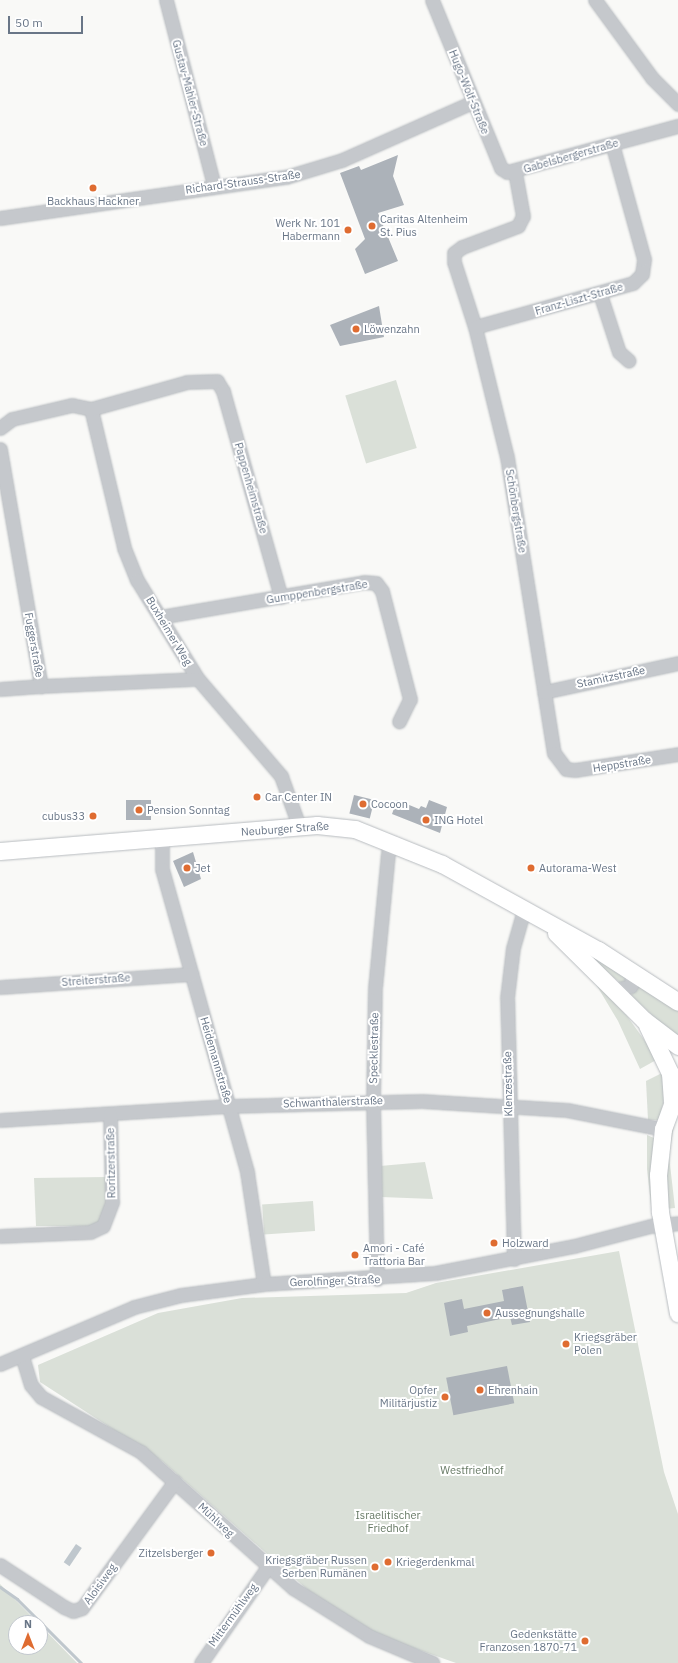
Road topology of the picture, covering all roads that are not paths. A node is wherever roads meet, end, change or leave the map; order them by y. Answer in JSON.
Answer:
{"nodes":[{"id":1,"x":166,"y":0,"type":"edge"},
{"id":2,"x":432,"y":0,"type":"edge"},
{"id":3,"x":595,"y":0,"type":"edge"},
{"id":4,"x":473,"y":102,"type":"junction"},
{"id":5,"x":678,"y":104,"type":"edge"},
{"id":6,"x":678,"y":126,"type":"edge"},
{"id":7,"x":612,"y":144,"type":"junction"},
{"id":8,"x":515,"y":172,"type":"junction"},
{"id":9,"x":214,"y":186,"type":"junction"},
{"id":10,"x":0,"y":218,"type":"edge"},
{"id":11,"x":454,"y":253,"type":"joint"},
{"id":12,"x":600,"y":294,"type":"junction"},
{"id":13,"x":475,"y":327,"type":"junction"},
{"id":14,"x":629,"y":361,"type":"dead end"},
{"id":15,"x":91,"y":409,"type":"junction"},
{"id":16,"x":0,"y":428,"type":"edge"},
{"id":17,"x":0,"y":449,"type":"edge"},
{"id":18,"x":281,"y":597,"type":"junction"},
{"id":19,"x":160,"y":617,"type":"junction"},
{"id":20,"x":678,"y":663,"type":"edge"},
{"id":21,"x":198,"y":679,"type":"junction"},
{"id":22,"x":41,"y":686,"type":"junction"},
{"id":23,"x":0,"y":689,"type":"edge"},
{"id":24,"x":544,"y":692,"type":"junction"},
{"id":25,"x":399,"y":722,"type":"dead end"},
{"id":26,"x":678,"y":754,"type":"edge"},
{"id":27,"x":566,"y":769,"type":"joint"},
{"id":28,"x":299,"y":826,"type":"junction"},
{"id":29,"x":162,"y":838,"type":"junction"},
{"id":30,"x":389,"y":842,"type":"junction"},
{"id":31,"x":0,"y":851,"type":"edge"},
{"id":32,"x":524,"y":910,"type":"junction"},
{"id":33,"x":547,"y":924,"type":"junction"},
{"id":34,"x":632,"y":971,"type":"junction"},
{"id":35,"x":192,"y":974,"type":"junction"},
{"id":36,"x":0,"y":986,"type":"edge"},
{"id":37,"x":614,"y":990,"type":"junction"},
{"id":38,"x":677,"y":1000,"type":"edge"},
{"id":39,"x":644,"y":1020,"type":"junction"},
{"id":40,"x":678,"y":1046,"type":"edge"},
{"id":41,"x":675,"y":1095,"type":"edge"},
{"id":42,"x":373,"y":1100,"type":"junction"},
{"id":43,"x":508,"y":1105,"type":"junction"},
{"id":44,"x":229,"y":1106,"type":"junction"},
{"id":45,"x":110,"y":1114,"type":"junction"},
{"id":46,"x":0,"y":1120,"type":"edge"},
{"id":47,"x":663,"y":1129,"type":"junction"},
{"id":48,"x":670,"y":1224,"type":"edge"},
{"id":49,"x":0,"y":1236,"type":"edge"},
{"id":50,"x":514,"y":1259,"type":"junction"},
{"id":51,"x":377,"y":1279,"type":"junction"},
{"id":52,"x":264,"y":1284,"type":"junction"},
{"id":53,"x":678,"y":1313,"type":"edge"},
{"id":54,"x":22,"y":1356,"type":"junction"},
{"id":55,"x":0,"y":1364,"type":"edge"},
{"id":56,"x":175,"y":1481,"type":"junction"},
{"id":57,"x":0,"y":1565,"type":"edge"},
{"id":58,"x":267,"y":1568,"type":"junction"},
{"id":59,"x":202,"y":1663,"type":"edge"},
{"id":60,"x":433,"y":1663,"type":"edge"}],
"edges":[{"from":1,"to":9,"type":"street","name":"Gustav-Mahler-Straße"},
{"from":2,"to":4,"type":"street","name":"Hugo-Wolf-Straße"},
{"from":3,"to":5,"type":"street"},
{"from":4,"to":8,"type":"street","name":"Hugo-Wolf-Straße"},
{"from":4,"to":9,"type":"street","name":"Richard-Strauss-Straße"},
{"from":6,"to":7,"type":"street","name":"Gabelsbergerstraße"},
{"from":7,"to":8,"type":"street","name":"Gabelsbergerstraße"},
{"from":7,"to":12,"type":"street","name":"Franz-Liszt-Straße"},
{"from":8,"to":11,"type":"street","name":"Gabelsbergerstraße"},
{"from":9,"to":10,"type":"street","name":"Richard-Strauss-Straße"},
{"from":11,"to":13,"type":"street","name":"Schönbergstraße"},
{"from":12,"to":13,"type":"street","name":"Franz-Liszt-Straße"},
{"from":12,"to":14,"type":"street"},
{"from":13,"to":24,"type":"street","name":"Schönbergstraße"},
{"from":15,"to":16,"type":"street"},
{"from":15,"to":18,"type":"street","name":"Pappenheimstraße"},
{"from":15,"to":19,"type":"street","name":"Buxheimer Weg"},
{"from":17,"to":22,"type":"street","name":"Fuggerstraße"},
{"from":18,"to":19,"type":"street","name":"Gumppenbergstraße"},
{"from":18,"to":25,"type":"street","name":"Gumppenbergstraße"},
{"from":19,"to":21,"type":"street","name":"Buxheimer Weg"},
{"from":20,"to":24,"type":"street","name":"Stamitzstraße"},
{"from":21,"to":22,"type":"street","name":"Fuggerstraße"},
{"from":21,"to":28,"type":"street","name":"Buxheimer Weg"},
{"from":22,"to":23,"type":"street"},
{"from":24,"to":27,"type":"street","name":"Schönbergstraße"},
{"from":26,"to":27,"type":"street","name":"Heppstraße"},
{"from":28,"to":29,"type":"main road","name":"Neuburger Straße"},
{"from":28,"to":30,"type":"main road","name":"Neuburger Straße"},
{"from":29,"to":31,"type":"main road","name":"Neuburger Straße"},
{"from":29,"to":35,"type":"street","name":"Heidemannstraße"},
{"from":30,"to":32,"type":"main road","name":"Neuburger Straße"},
{"from":30,"to":42,"type":"street","name":"Specklestraße"},
{"from":32,"to":33,"type":"main road","name":"Neuburger Straße"},
{"from":32,"to":43,"type":"street","name":"Klenzestraße"},
{"from":33,"to":34,"type":"main road","name":"Neuburger Straße"},
{"from":33,"to":37,"type":"main road","name":"Neuburger Straße"},
{"from":34,"to":37,"type":"street"},
{"from":34,"to":38,"type":"main road","name":"Neuburger Straße"},
{"from":35,"to":36,"type":"street","name":"Streiterstraße"},
{"from":35,"to":44,"type":"street","name":"Heidemannstraße"},
{"from":37,"to":39,"type":"main road","name":"Neuburger Straße"},
{"from":39,"to":40,"type":"main road","name":"Neuburger Straße"},
{"from":39,"to":41,"type":"main road","name":"Neuburger Straße"},
{"from":41,"to":47,"type":"main road"},
{"from":42,"to":43,"type":"street","name":"Schwanthalerstraße"},
{"from":42,"to":44,"type":"street","name":"Schwanthalerstraße"},
{"from":42,"to":51,"type":"street","name":"Specklestraße"},
{"from":43,"to":47,"type":"street","name":"Schwanthalerstraße"},
{"from":43,"to":50,"type":"street","name":"Klenzestraße"},
{"from":44,"to":45,"type":"street","name":"Schwanthalerstraße"},
{"from":44,"to":52,"type":"street","name":"Heidemannstraße"},
{"from":45,"to":46,"type":"street","name":"Schwanthalerstraße"},
{"from":45,"to":49,"type":"street","name":"Roritzerstraße"},
{"from":47,"to":48,"type":"main road"},
{"from":48,"to":50,"type":"street","name":"Gerolfinger Straße"},
{"from":48,"to":53,"type":"main road"},
{"from":50,"to":51,"type":"street","name":"Gerolfinger Straße"},
{"from":51,"to":52,"type":"street","name":"Gerolfinger Straße"},
{"from":52,"to":54,"type":"street","name":"Gerolfinger Straße"},
{"from":54,"to":55,"type":"street","name":"Gerolfinger Straße"},
{"from":54,"to":56,"type":"street","name":"Mühlweg"},
{"from":56,"to":57,"type":"street","name":"Aloisiweg"},
{"from":56,"to":58,"type":"street","name":"Mühlweg"},
{"from":58,"to":59,"type":"street","name":"Mittermühlweg"},
{"from":58,"to":60,"type":"street","name":"Mühlweg"}]}
